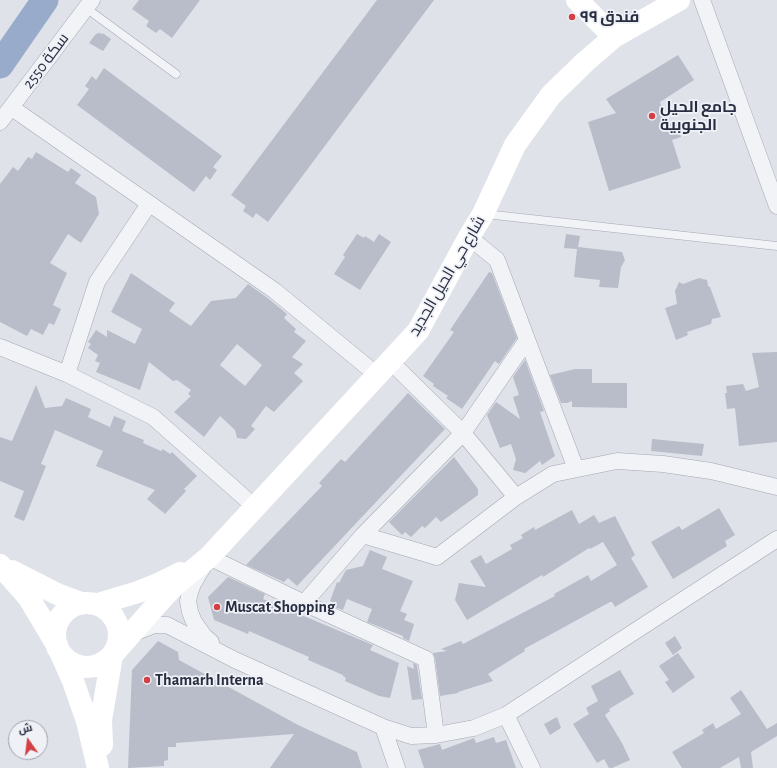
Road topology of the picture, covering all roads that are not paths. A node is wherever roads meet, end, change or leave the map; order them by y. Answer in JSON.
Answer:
{"nodes":[{"id":1,"x":577,"y":0,"type":"edge"},
{"id":2,"x":679,"y":0,"type":"edge"},
{"id":3,"x":702,"y":0,"type":"edge"},
{"id":4,"x":89,"y":4,"type":"edge"},
{"id":5,"x":614,"y":37,"type":"junction"},
{"id":6,"x":176,"y":74,"type":"dead end"},
{"id":7,"x":12,"y":108,"type":"junction"},
{"id":8,"x":0,"y":122,"type":"edge"},
{"id":9,"x":149,"y":204,"type":"junction"},
{"id":10,"x":777,"y":206,"type":"edge"},
{"id":11,"x":483,"y":214,"type":"junction"},
{"id":12,"x":469,"y":237,"type":"junction"},
{"id":13,"x":777,"y":246,"type":"edge"},
{"id":14,"x":527,"y":340,"type":"junction"},
{"id":15,"x":0,"y":347,"type":"edge"},
{"id":16,"x":384,"y":368,"type":"junction"},
{"id":17,"x":67,"y":374,"type":"junction"},
{"id":18,"x":463,"y":433,"type":"junction"},
{"id":19,"x":576,"y":469,"type":"junction"},
{"id":20,"x":777,"y":486,"type":"edge"},
{"id":21,"x":516,"y":497,"type":"junction"},
{"id":22,"x":255,"y":507,"type":"junction"},
{"id":23,"x":363,"y":536,"type":"junction"},
{"id":24,"x":777,"y":539,"type":"edge"},
{"id":25,"x":209,"y":557,"type":"junction"},
{"id":26,"x":0,"y":565,"type":"edge"},
{"id":27,"x":90,"y":603,"type":"junction"},
{"id":28,"x":304,"y":603,"type":"junction"},
{"id":29,"x":129,"y":635,"type":"junction"},
{"id":30,"x":57,"y":646,"type":"junction"},
{"id":31,"x":113,"y":654,"type":"junction"},
{"id":32,"x":235,"y":660,"type":"junction"},
{"id":33,"x":506,"y":715,"type":"junction"},
{"id":34,"x":383,"y":726,"type":"junction"},
{"id":35,"x":436,"y":735,"type":"junction"},
{"id":36,"x":98,"y":768,"type":"edge"},
{"id":37,"x":103,"y":768,"type":"edge"},
{"id":38,"x":397,"y":768,"type":"edge"},
{"id":39,"x":532,"y":768,"type":"edge"}],
"edges":[{"from":1,"to":5,"type":"street"},
{"from":2,"to":5,"type":"street","name":"شارع حي الحيل الجديد"},
{"from":3,"to":10,"type":"street"},
{"from":4,"to":6,"type":"lane"},
{"from":4,"to":7,"type":"street","name":"سكة 2550"},
{"from":5,"to":11,"type":"street","name":"شارع حي الحيل الجديد"},
{"from":7,"to":8,"type":"street","name":"سكة 2550"},
{"from":7,"to":9,"type":"street"},
{"from":9,"to":16,"type":"street"},
{"from":9,"to":17,"type":"street"},
{"from":11,"to":12,"type":"street","name":"شارع حي الحيل الجديد"},
{"from":11,"to":13,"type":"lane"},
{"from":12,"to":14,"type":"street"},
{"from":12,"to":16,"type":"street","name":"شارع حي الحيل الجديد"},
{"from":14,"to":18,"type":"street"},
{"from":14,"to":19,"type":"street"},
{"from":15,"to":17,"type":"street"},
{"from":16,"to":18,"type":"street"},
{"from":16,"to":22,"type":"street","name":"شارع حي الحيل الجديد"},
{"from":17,"to":22,"type":"street"},
{"from":18,"to":21,"type":"street"},
{"from":18,"to":23,"type":"street"},
{"from":19,"to":20,"type":"street"},
{"from":19,"to":21,"type":"street"},
{"from":21,"to":23,"type":"street"},
{"from":22,"to":25,"type":"street","name":"شارع حي الحيل الجديد"},
{"from":23,"to":28,"type":"street"},
{"from":24,"to":33,"type":"street"},
{"from":25,"to":27,"type":"street"},
{"from":25,"to":28,"type":"street"},
{"from":25,"to":29,"type":"street"},
{"from":25,"to":32,"type":"street"},
{"from":26,"to":27,"type":"street"},
{"from":26,"to":30,"type":"street"},
{"from":27,"to":30,"type":"street"},
{"from":27,"to":31,"type":"street"},
{"from":28,"to":35,"type":"street"},
{"from":29,"to":31,"type":"street"},
{"from":29,"to":32,"type":"street"},
{"from":30,"to":31,"type":"street"},
{"from":30,"to":36,"type":"street"},
{"from":31,"to":37,"type":"street"},
{"from":32,"to":34,"type":"street"},
{"from":33,"to":35,"type":"street"},
{"from":33,"to":39,"type":"street"},
{"from":34,"to":35,"type":"street"},
{"from":34,"to":38,"type":"street"}]}
